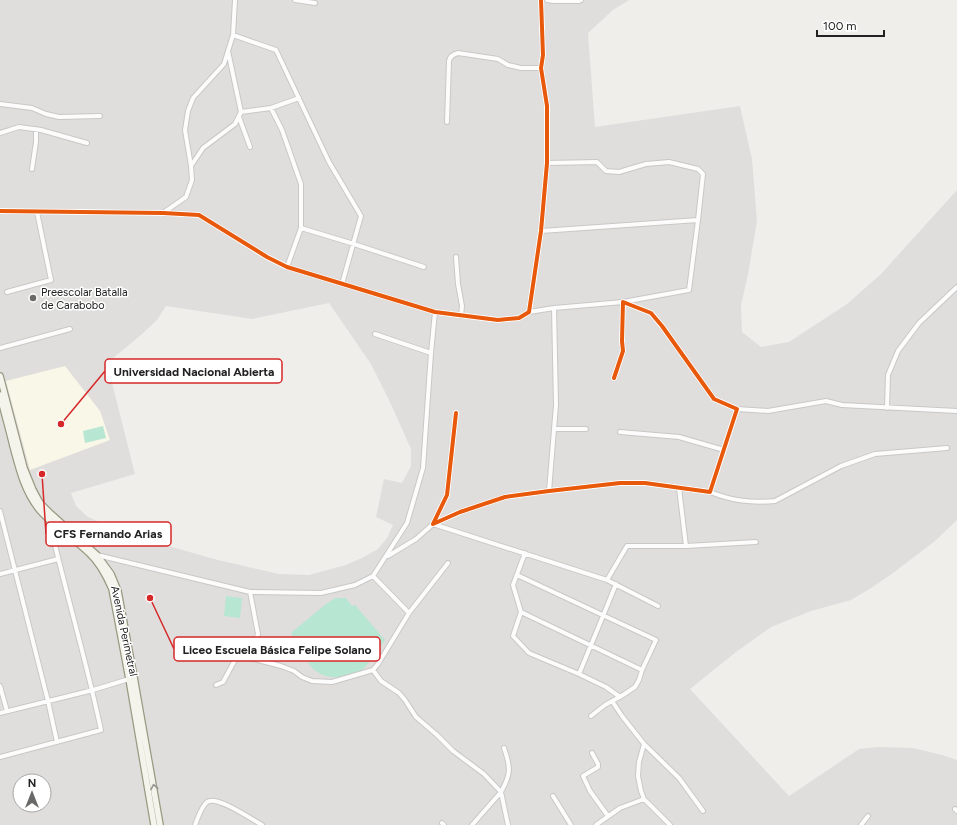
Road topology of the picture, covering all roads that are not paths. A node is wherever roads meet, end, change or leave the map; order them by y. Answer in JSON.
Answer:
{"nodes":[{"id":1,"x":235,"y":0,"type":"edge"},
{"id":2,"x":295,"y":0,"type":"edge"},
{"id":3,"x":541,"y":0,"type":"edge"},
{"id":4,"x":547,"y":0,"type":"edge"},
{"id":5,"x":581,"y":0,"type":"edge"},
{"id":6,"x":315,"y":3,"type":"dead end"},
{"id":7,"x":233,"y":35,"type":"junction"},
{"id":8,"x":228,"y":50,"type":"junction"},
{"id":9,"x":541,"y":68,"type":"junction"},
{"id":10,"x":299,"y":98,"type":"junction"},
{"id":11,"x":0,"y":104,"type":"edge"},
{"id":12,"x":271,"y":108,"type":"junction"},
{"id":13,"x":240,"y":115,"type":"junction"},
{"id":14,"x":100,"y":116,"type":"dead end"},
{"id":15,"x":446,"y":122,"type":"dead end"},
{"id":16,"x":36,"y":129,"type":"junction"},
{"id":17,"x":0,"y":133,"type":"edge"},
{"id":18,"x":87,"y":143,"type":"dead end"},
{"id":19,"x":250,"y":147,"type":"dead end"},
{"id":20,"x":547,"y":163,"type":"junction"},
{"id":21,"x":191,"y":166,"type":"junction"},
{"id":22,"x":32,"y":169,"type":"dead end"},
{"id":23,"x":0,"y":211,"type":"edge"},
{"id":24,"x":37,"y":212,"type":"junction"},
{"id":25,"x":163,"y":213,"type":"junction"},
{"id":26,"x":698,"y":220,"type":"junction"},
{"id":27,"x":301,"y":228,"type":"junction"},
{"id":28,"x":541,"y":231,"type":"junction"},
{"id":29,"x":354,"y":244,"type":"junction"},
{"id":30,"x":456,"y":257,"type":"dead end"},
{"id":31,"x":287,"y":267,"type":"junction"},
{"id":32,"x":424,"y":267,"type":"dead end"},
{"id":33,"x":342,"y":284,"type":"junction"},
{"id":34,"x":957,"y":286,"type":"edge"},
{"id":35,"x":7,"y":292,"type":"dead end"},
{"id":36,"x":623,"y":302,"type":"junction"},
{"id":37,"x":554,"y":308,"type":"junction"},
{"id":38,"x":435,"y":312,"type":"junction"},
{"id":39,"x":529,"y":312,"type":"junction"},
{"id":40,"x":461,"y":316,"type":"junction"},
{"id":41,"x":70,"y":328,"type":"dead end"},
{"id":42,"x":374,"y":334,"type":"dead end"},
{"id":43,"x":0,"y":348,"type":"edge"},
{"id":44,"x":431,"y":353,"type":"junction"},
{"id":45,"x":0,"y":376,"type":"edge"},
{"id":46,"x":614,"y":378,"type":"dead end"},
{"id":47,"x":0,"y":395,"type":"edge"},
{"id":48,"x":886,"y":408,"type":"junction"},
{"id":49,"x":737,"y":409,"type":"junction"},
{"id":50,"x":957,"y":411,"type":"edge"},
{"id":51,"x":456,"y":413,"type":"dead end"},
{"id":52,"x":2,"y":414,"type":"edge"},
{"id":53,"x":554,"y":429,"type":"junction"},
{"id":54,"x":586,"y":429,"type":"dead end"},
{"id":55,"x":620,"y":432,"type":"dead end"},
{"id":56,"x":946,"y":448,"type":"dead end"},
{"id":57,"x":724,"y":450,"type":"junction"},
{"id":58,"x":678,"y":488,"type":"junction"},
{"id":59,"x":549,"y":491,"type":"junction"},
{"id":60,"x":710,"y":492,"type":"junction"},
{"id":61,"x":0,"y":511,"type":"edge"},
{"id":62,"x":48,"y":519,"type":"junction"},
{"id":63,"x":433,"y":524,"type":"junction"},
{"id":64,"x":756,"y":542,"type":"dead end"},
{"id":65,"x":686,"y":546,"type":"junction"},
{"id":66,"x":525,"y":553,"type":"junction"},
{"id":67,"x":97,"y":555,"type":"junction"},
{"id":68,"x":386,"y":557,"type":"junction"},
{"id":69,"x":58,"y":559,"type":"junction"},
{"id":70,"x":448,"y":563,"type":"dead end"},
{"id":71,"x":15,"y":570,"type":"junction"},
{"id":72,"x":0,"y":574,"type":"edge"},
{"id":73,"x":517,"y":575,"type":"junction"},
{"id":74,"x":372,"y":576,"type":"junction"},
{"id":75,"x":607,"y":580,"type":"junction"},
{"id":76,"x":616,"y":584,"type":"junction"},
{"id":77,"x":250,"y":592,"type":"junction"},
{"id":78,"x":658,"y":606,"type":"dead end"},
{"id":79,"x":521,"y":612,"type":"junction"},
{"id":80,"x":409,"y":614,"type":"junction"},
{"id":81,"x":604,"y":616,"type":"junction"},
{"id":82,"x":591,"y":646,"type":"junction"},
{"id":83,"x":250,"y":658,"type":"junction"},
{"id":84,"x":372,"y":670,"type":"junction"},
{"id":85,"x":642,"y":670,"type":"junction"},
{"id":86,"x":579,"y":674,"type":"junction"},
{"id":87,"x":130,"y":679,"type":"junction"},
{"id":88,"x":216,"y":685,"type":"dead end"},
{"id":89,"x":0,"y":686,"type":"edge"},
{"id":90,"x":92,"y":690,"type":"junction"},
{"id":91,"x":620,"y":697,"type":"junction"},
{"id":92,"x":48,"y":700,"type":"junction"},
{"id":93,"x":612,"y":701,"type":"junction"},
{"id":94,"x":7,"y":711,"type":"junction"},
{"id":95,"x":0,"y":713,"type":"edge"},
{"id":96,"x":591,"y":716,"type":"dead end"},
{"id":97,"x":57,"y":742,"type":"junction"},
{"id":98,"x":644,"y":744,"type":"junction"},
{"id":99,"x":504,"y":748,"type":"dead end"},
{"id":100,"x":592,"y":753,"type":"dead end"},
{"id":101,"x":0,"y":757,"type":"edge"},
{"id":102,"x":501,"y":792,"type":"junction"},
{"id":103,"x":553,"y":796,"type":"dead end"},
{"id":104,"x":644,"y":799,"type":"junction"},
{"id":105,"x":703,"y":811,"type":"dead end"},
{"id":106,"x":608,"y":816,"type":"junction"},
{"id":107,"x":868,"y":816,"type":"dead end"},
{"id":108,"x":154,"y":825,"type":"edge"},
{"id":109,"x":160,"y":825,"type":"edge"},
{"id":110,"x":195,"y":825,"type":"edge"},
{"id":111,"x":262,"y":825,"type":"edge"},
{"id":112,"x":472,"y":825,"type":"edge"},
{"id":113,"x":508,"y":825,"type":"edge"},
{"id":114,"x":571,"y":825,"type":"edge"},
{"id":115,"x":596,"y":825,"type":"edge"},
{"id":116,"x":670,"y":825,"type":"edge"},
{"id":117,"x":861,"y":825,"type":"edge"}],
"edges":[{"from":1,"to":7,"type":"street"},
{"from":2,"to":6,"type":"street"},
{"from":3,"to":9,"type":"street"},
{"from":4,"to":5,"type":"street"},
{"from":7,"to":8,"type":"street"},
{"from":7,"to":10,"type":"street"},
{"from":8,"to":13,"type":"street"},
{"from":8,"to":21,"type":"street"},
{"from":9,"to":15,"type":"street"},
{"from":9,"to":20,"type":"street"},
{"from":10,"to":12,"type":"street"},
{"from":10,"to":29,"type":"street"},
{"from":11,"to":14,"type":"street"},
{"from":12,"to":13,"type":"street"},
{"from":12,"to":27,"type":"street"},
{"from":13,"to":19,"type":"street"},
{"from":13,"to":21,"type":"street"},
{"from":16,"to":17,"type":"street"},
{"from":16,"to":18,"type":"street"},
{"from":16,"to":22,"type":"street"},
{"from":20,"to":26,"type":"street"},
{"from":20,"to":28,"type":"street"},
{"from":21,"to":25,"type":"street"},
{"from":23,"to":24,"type":"street"},
{"from":24,"to":25,"type":"street"},
{"from":24,"to":35,"type":"street"},
{"from":25,"to":31,"type":"street"},
{"from":26,"to":28,"type":"street"},
{"from":26,"to":36,"type":"street"},
{"from":27,"to":29,"type":"street"},
{"from":27,"to":31,"type":"street"},
{"from":28,"to":39,"type":"street"},
{"from":29,"to":32,"type":"street"},
{"from":29,"to":33,"type":"street"},
{"from":30,"to":40,"type":"street"},
{"from":31,"to":33,"type":"street"},
{"from":33,"to":38,"type":"street"},
{"from":34,"to":48,"type":"street"},
{"from":36,"to":37,"type":"street"},
{"from":36,"to":46,"type":"street"},
{"from":36,"to":49,"type":"street"},
{"from":37,"to":39,"type":"street"},
{"from":37,"to":53,"type":"street"},
{"from":38,"to":40,"type":"street"},
{"from":38,"to":44,"type":"street"},
{"from":39,"to":40,"type":"street"},
{"from":41,"to":43,"type":"street"},
{"from":42,"to":44,"type":"street"},
{"from":44,"to":68,"type":"street"},
{"from":45,"to":67,"type":"main road","name":"Avenida Perimetral"},
{"from":47,"to":52,"type":"main road","name":"Avenida Perimetral"},
{"from":48,"to":49,"type":"street"},
{"from":48,"to":50,"type":"street"},
{"from":49,"to":57,"type":"street"},
{"from":51,"to":63,"type":"street"},
{"from":52,"to":62,"type":"main road","name":"Avenida Perimetral"},
{"from":53,"to":54,"type":"street"},
{"from":53,"to":59,"type":"street"},
{"from":55,"to":57,"type":"street"},
{"from":56,"to":60,"type":"street"},
{"from":57,"to":60,"type":"street"},
{"from":58,"to":59,"type":"street"},
{"from":58,"to":60,"type":"street"},
{"from":58,"to":65,"type":"street"},
{"from":59,"to":63,"type":"street"},
{"from":61,"to":71,"type":"street"},
{"from":62,"to":69,"type":"street"},
{"from":62,"to":87,"type":"main road","name":"Avenida Perimetral"},
{"from":63,"to":66,"type":"street"},
{"from":63,"to":68,"type":"street"},
{"from":64,"to":65,"type":"street"},
{"from":65,"to":75,"type":"street"},
{"from":66,"to":73,"type":"street"},
{"from":66,"to":75,"type":"street"},
{"from":67,"to":77,"type":"street"},
{"from":109,"to":67,"type":"main road","name":"Avenida Perimetral","one_way":true},
{"from":68,"to":74,"type":"street"},
{"from":69,"to":71,"type":"street"},
{"from":69,"to":90,"type":"street"},
{"from":70,"to":80,"type":"street"},
{"from":71,"to":72,"type":"street"},
{"from":71,"to":92,"type":"street"},
{"from":73,"to":79,"type":"street"},
{"from":73,"to":81,"type":"street"},
{"from":74,"to":77,"type":"street"},
{"from":74,"to":80,"type":"street"},
{"from":75,"to":76,"type":"street"},
{"from":76,"to":78,"type":"street"},
{"from":76,"to":81,"type":"street"},
{"from":77,"to":83,"type":"street"},
{"from":79,"to":82,"type":"street"},
{"from":79,"to":86,"type":"street"},
{"from":80,"to":84,"type":"street"},
{"from":81,"to":82,"type":"street"},
{"from":81,"to":85,"type":"street"},
{"from":82,"to":85,"type":"street"},
{"from":82,"to":86,"type":"street"},
{"from":83,"to":84,"type":"street"},
{"from":83,"to":88,"type":"street"},
{"from":84,"to":102,"type":"street"},
{"from":85,"to":91,"type":"street"},
{"from":86,"to":91,"type":"street"},
{"from":87,"to":90,"type":"street"},
{"from":87,"to":108,"type":"main road","name":"Avenida Perimetral"},
{"from":89,"to":94,"type":"street"},
{"from":90,"to":92,"type":"street"},
{"from":90,"to":97,"type":"street"},
{"from":91,"to":93,"type":"street"},
{"from":92,"to":94,"type":"street"},
{"from":92,"to":97,"type":"street"},
{"from":93,"to":96,"type":"street"},
{"from":93,"to":98,"type":"street"},
{"from":94,"to":95,"type":"street"},
{"from":97,"to":101,"type":"street"},
{"from":98,"to":104,"type":"street"},
{"from":98,"to":105,"type":"street"},
{"from":99,"to":102,"type":"street"},
{"from":100,"to":106,"type":"street"},
{"from":102,"to":112,"type":"street"},
{"from":102,"to":113,"type":"street"},
{"from":103,"to":114,"type":"street"},
{"from":104,"to":106,"type":"street"},
{"from":104,"to":116,"type":"street"},
{"from":106,"to":115,"type":"street"},
{"from":107,"to":117,"type":"street"},
{"from":110,"to":111,"type":"street"}]}
